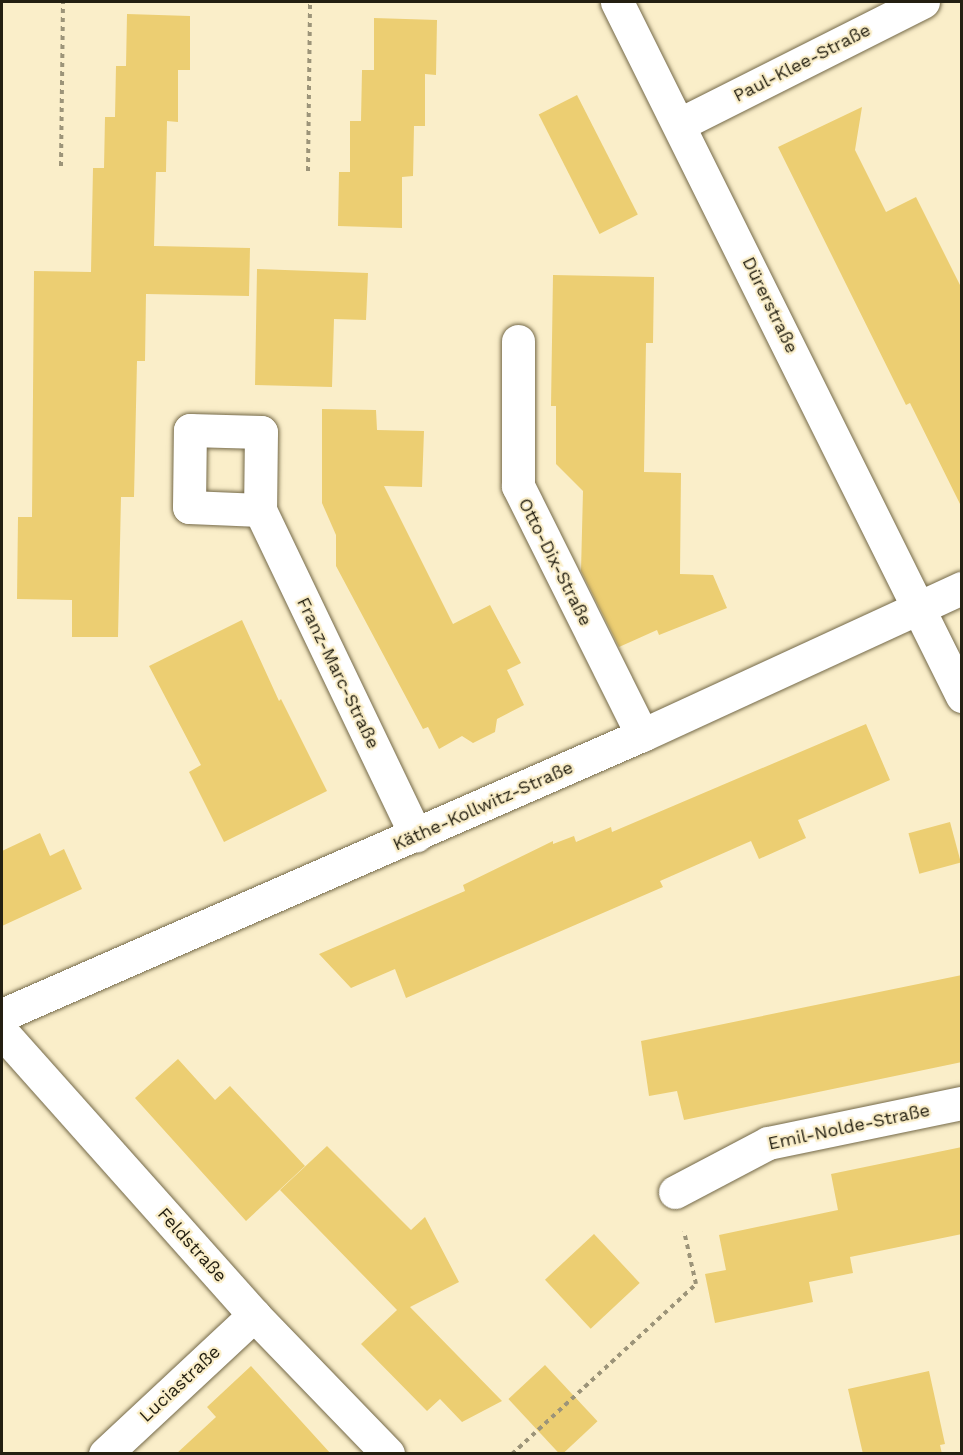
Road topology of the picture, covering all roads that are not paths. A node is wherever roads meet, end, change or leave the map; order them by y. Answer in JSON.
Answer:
{"nodes":[{"id":1,"x":617,"y":2,"type":"edge"},
{"id":2,"x":923,"y":2,"type":"edge"},
{"id":3,"x":680,"y":124,"type":"junction"},
{"id":4,"x":518,"y":341,"type":"dead end"},
{"id":5,"x":260,"y":510,"type":"dead end"},
{"id":6,"x":962,"y":588,"type":"edge"},
{"id":7,"x":920,"y":609,"type":"junction"},
{"id":8,"x":962,"y":696,"type":"edge"},
{"id":9,"x":642,"y":735,"type":"junction"},
{"id":10,"x":416,"y":836,"type":"junction"},
{"id":11,"x":2,"y":1015,"type":"edge"},
{"id":12,"x":2,"y":1032,"type":"edge"},
{"id":13,"x":962,"y":1103,"type":"edge"},
{"id":14,"x":675,"y":1192,"type":"road end"},
{"id":15,"x":254,"y":1315,"type":"junction"},
{"id":16,"x":105,"y":1454,"type":"edge"},
{"id":17,"x":388,"y":1454,"type":"edge"}],
"edges":[{"from":1,"to":3,"type":"street","name":"Dürerstraße"},
{"from":2,"to":3,"type":"street","name":"Paul-Klee-Straße"},
{"from":3,"to":7,"type":"street","name":"Dürerstraße"},
{"from":4,"to":9,"type":"street","name":"Otto-Dix-Straße"},
{"from":5,"to":10,"type":"street","name":"Franz-Marc-Straße"},
{"from":6,"to":7,"type":"street","name":"Käthe-Kollwitz-Straße"},
{"from":7,"to":8,"type":"street"},
{"from":7,"to":9,"type":"street","name":"Käthe-Kollwitz-Straße"},
{"from":9,"to":10,"type":"street","name":"Käthe-Kollwitz-Straße"},
{"from":10,"to":11,"type":"street","name":"Käthe-Kollwitz-Straße"},
{"from":12,"to":15,"type":"street","name":"Feldstraße"},
{"from":13,"to":14,"type":"street","name":"Emil-Nolde-Straße"},
{"from":15,"to":16,"type":"street","name":"Luciastraße"},
{"from":15,"to":17,"type":"street","name":"Feldstraße"}]}
